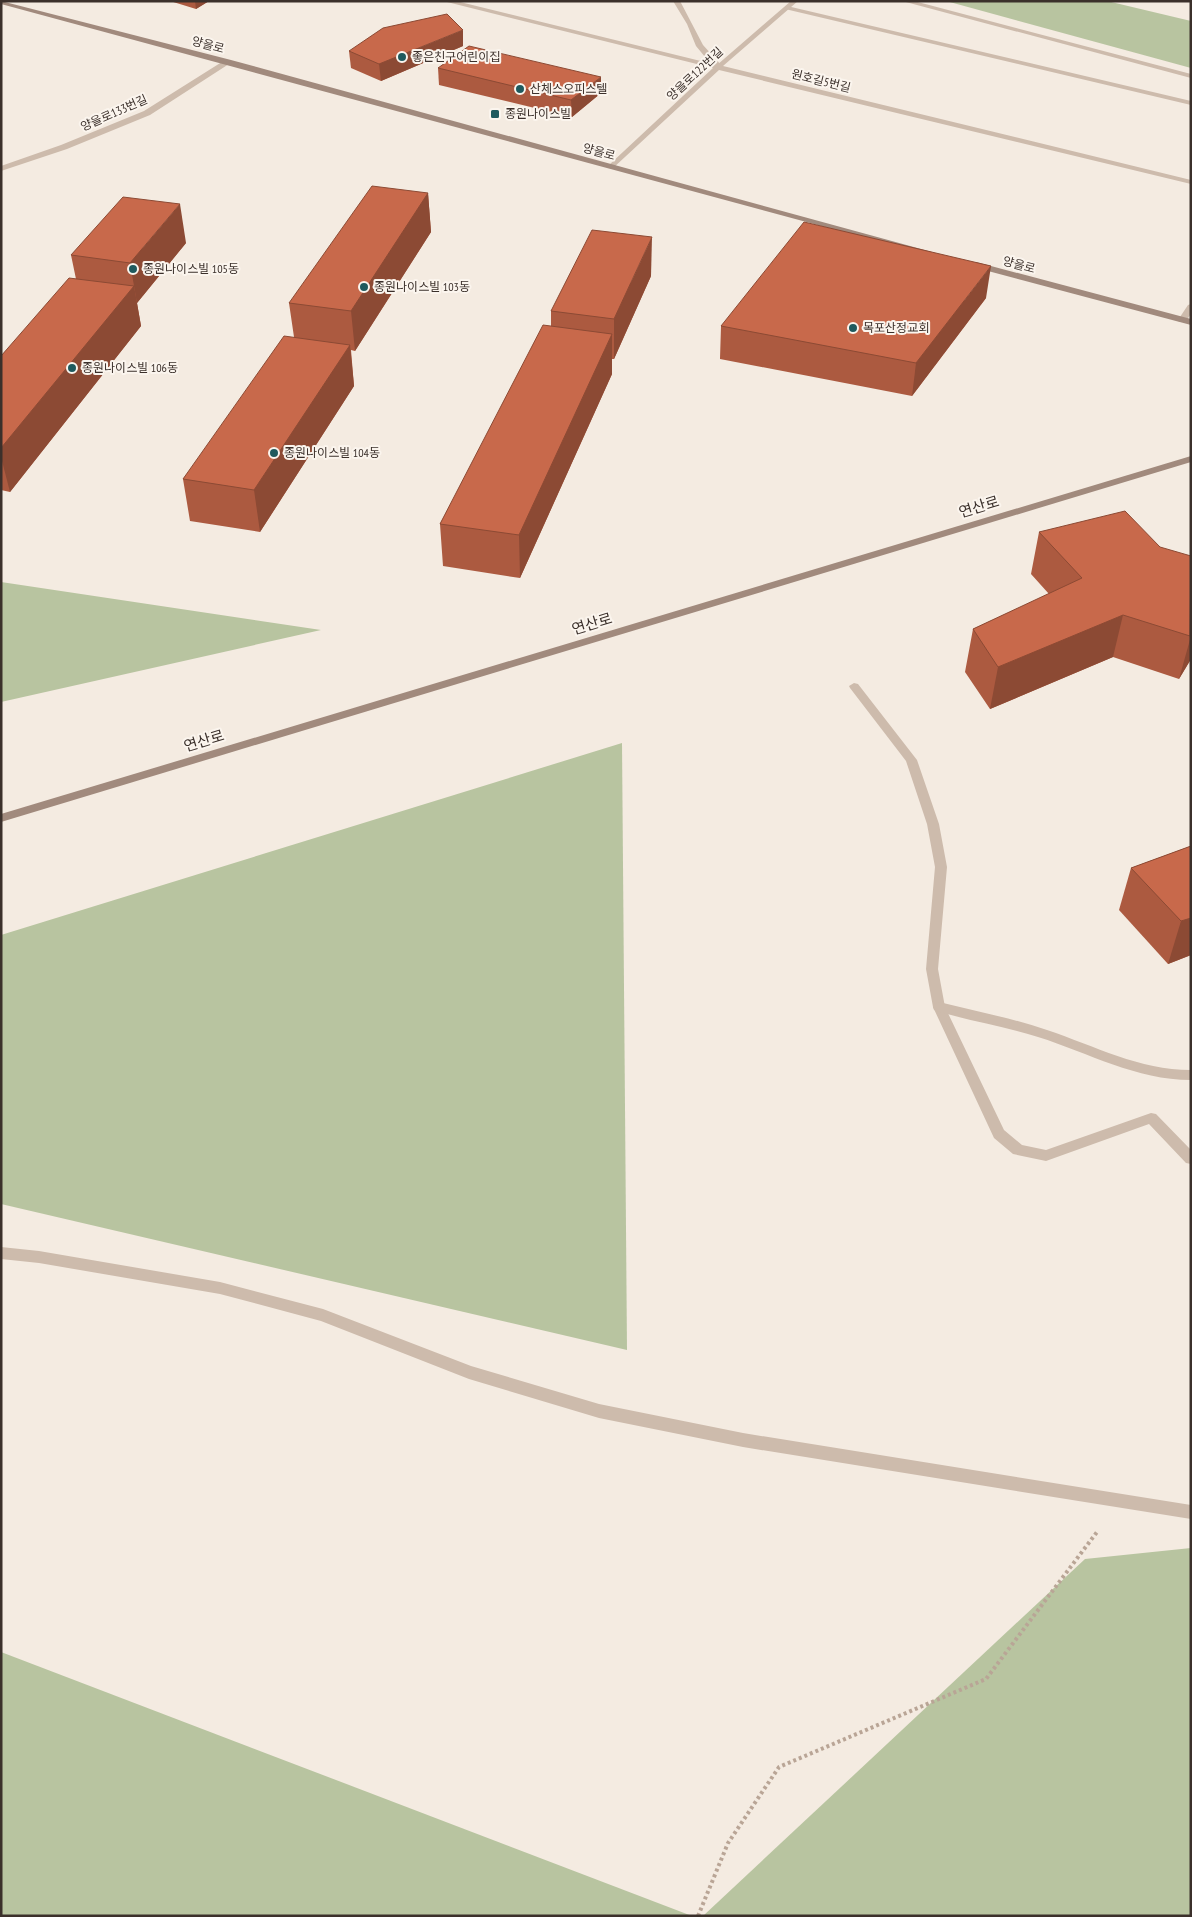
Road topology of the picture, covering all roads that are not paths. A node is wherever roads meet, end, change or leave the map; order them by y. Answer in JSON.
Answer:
{"nodes":[{"id":1,"x":446,"y":1,"type":"edge"},
{"id":2,"x":676,"y":1,"type":"edge"},
{"id":3,"x":795,"y":1,"type":"edge"},
{"id":4,"x":905,"y":1,"type":"edge"},
{"id":5,"x":1,"y":2,"type":"edge"},
{"id":6,"x":787,"y":8,"type":"junction"},
{"id":7,"x":228,"y":62,"type":"junction"},
{"id":8,"x":718,"y":67,"type":"junction"},
{"id":9,"x":1191,"y":76,"type":"edge"},
{"id":10,"x":1191,"y":104,"type":"edge"},
{"id":11,"x":612,"y":167,"type":"junction"},
{"id":12,"x":1,"y":169,"type":"edge"},
{"id":13,"x":1191,"y":182,"type":"edge"},
{"id":14,"x":932,"y":253,"type":"edge"},
{"id":15,"x":971,"y":264,"type":"edge"},
{"id":16,"x":1191,"y":307,"type":"edge"},
{"id":17,"x":1186,"y":321,"type":"edge"},
{"id":18,"x":1191,"y":459,"type":"edge"},
{"id":19,"x":854,"y":686,"type":"dead end"},
{"id":20,"x":1,"y":818,"type":"edge"},
{"id":21,"x":939,"y":1007,"type":"junction"},
{"id":22,"x":1191,"y":1075,"type":"edge"},
{"id":23,"x":1191,"y":1159,"type":"edge"},
{"id":24,"x":1,"y":1253,"type":"edge"},
{"id":25,"x":1191,"y":1512,"type":"edge"}],
"edges":[{"from":1,"to":8,"type":"street","name":"원호길5번길"},
{"from":2,"to":8,"type":"street"},
{"from":3,"to":6,"type":"street","name":"양을로122번길"},
{"from":4,"to":9,"type":"street"},
{"from":5,"to":7,"type":"street","name":"양을로"},
{"from":6,"to":8,"type":"street","name":"양을로122번길"},
{"from":6,"to":10,"type":"street"},
{"from":7,"to":11,"type":"street","name":"양을로"},
{"from":7,"to":12,"type":"street","name":"양을로133번길"},
{"from":8,"to":11,"type":"street","name":"양을로122번길"},
{"from":8,"to":13,"type":"street","name":"원호길5번길"},
{"from":11,"to":14,"type":"street","name":"양을로"},
{"from":15,"to":17,"type":"street","name":"양을로"},
{"from":16,"to":17,"type":"street"},
{"from":18,"to":20,"type":"street","name":"연산로"},
{"from":19,"to":21,"type":"street"},
{"from":21,"to":22,"type":"street"},
{"from":21,"to":23,"type":"street"},
{"from":24,"to":25,"type":"street"}]}
